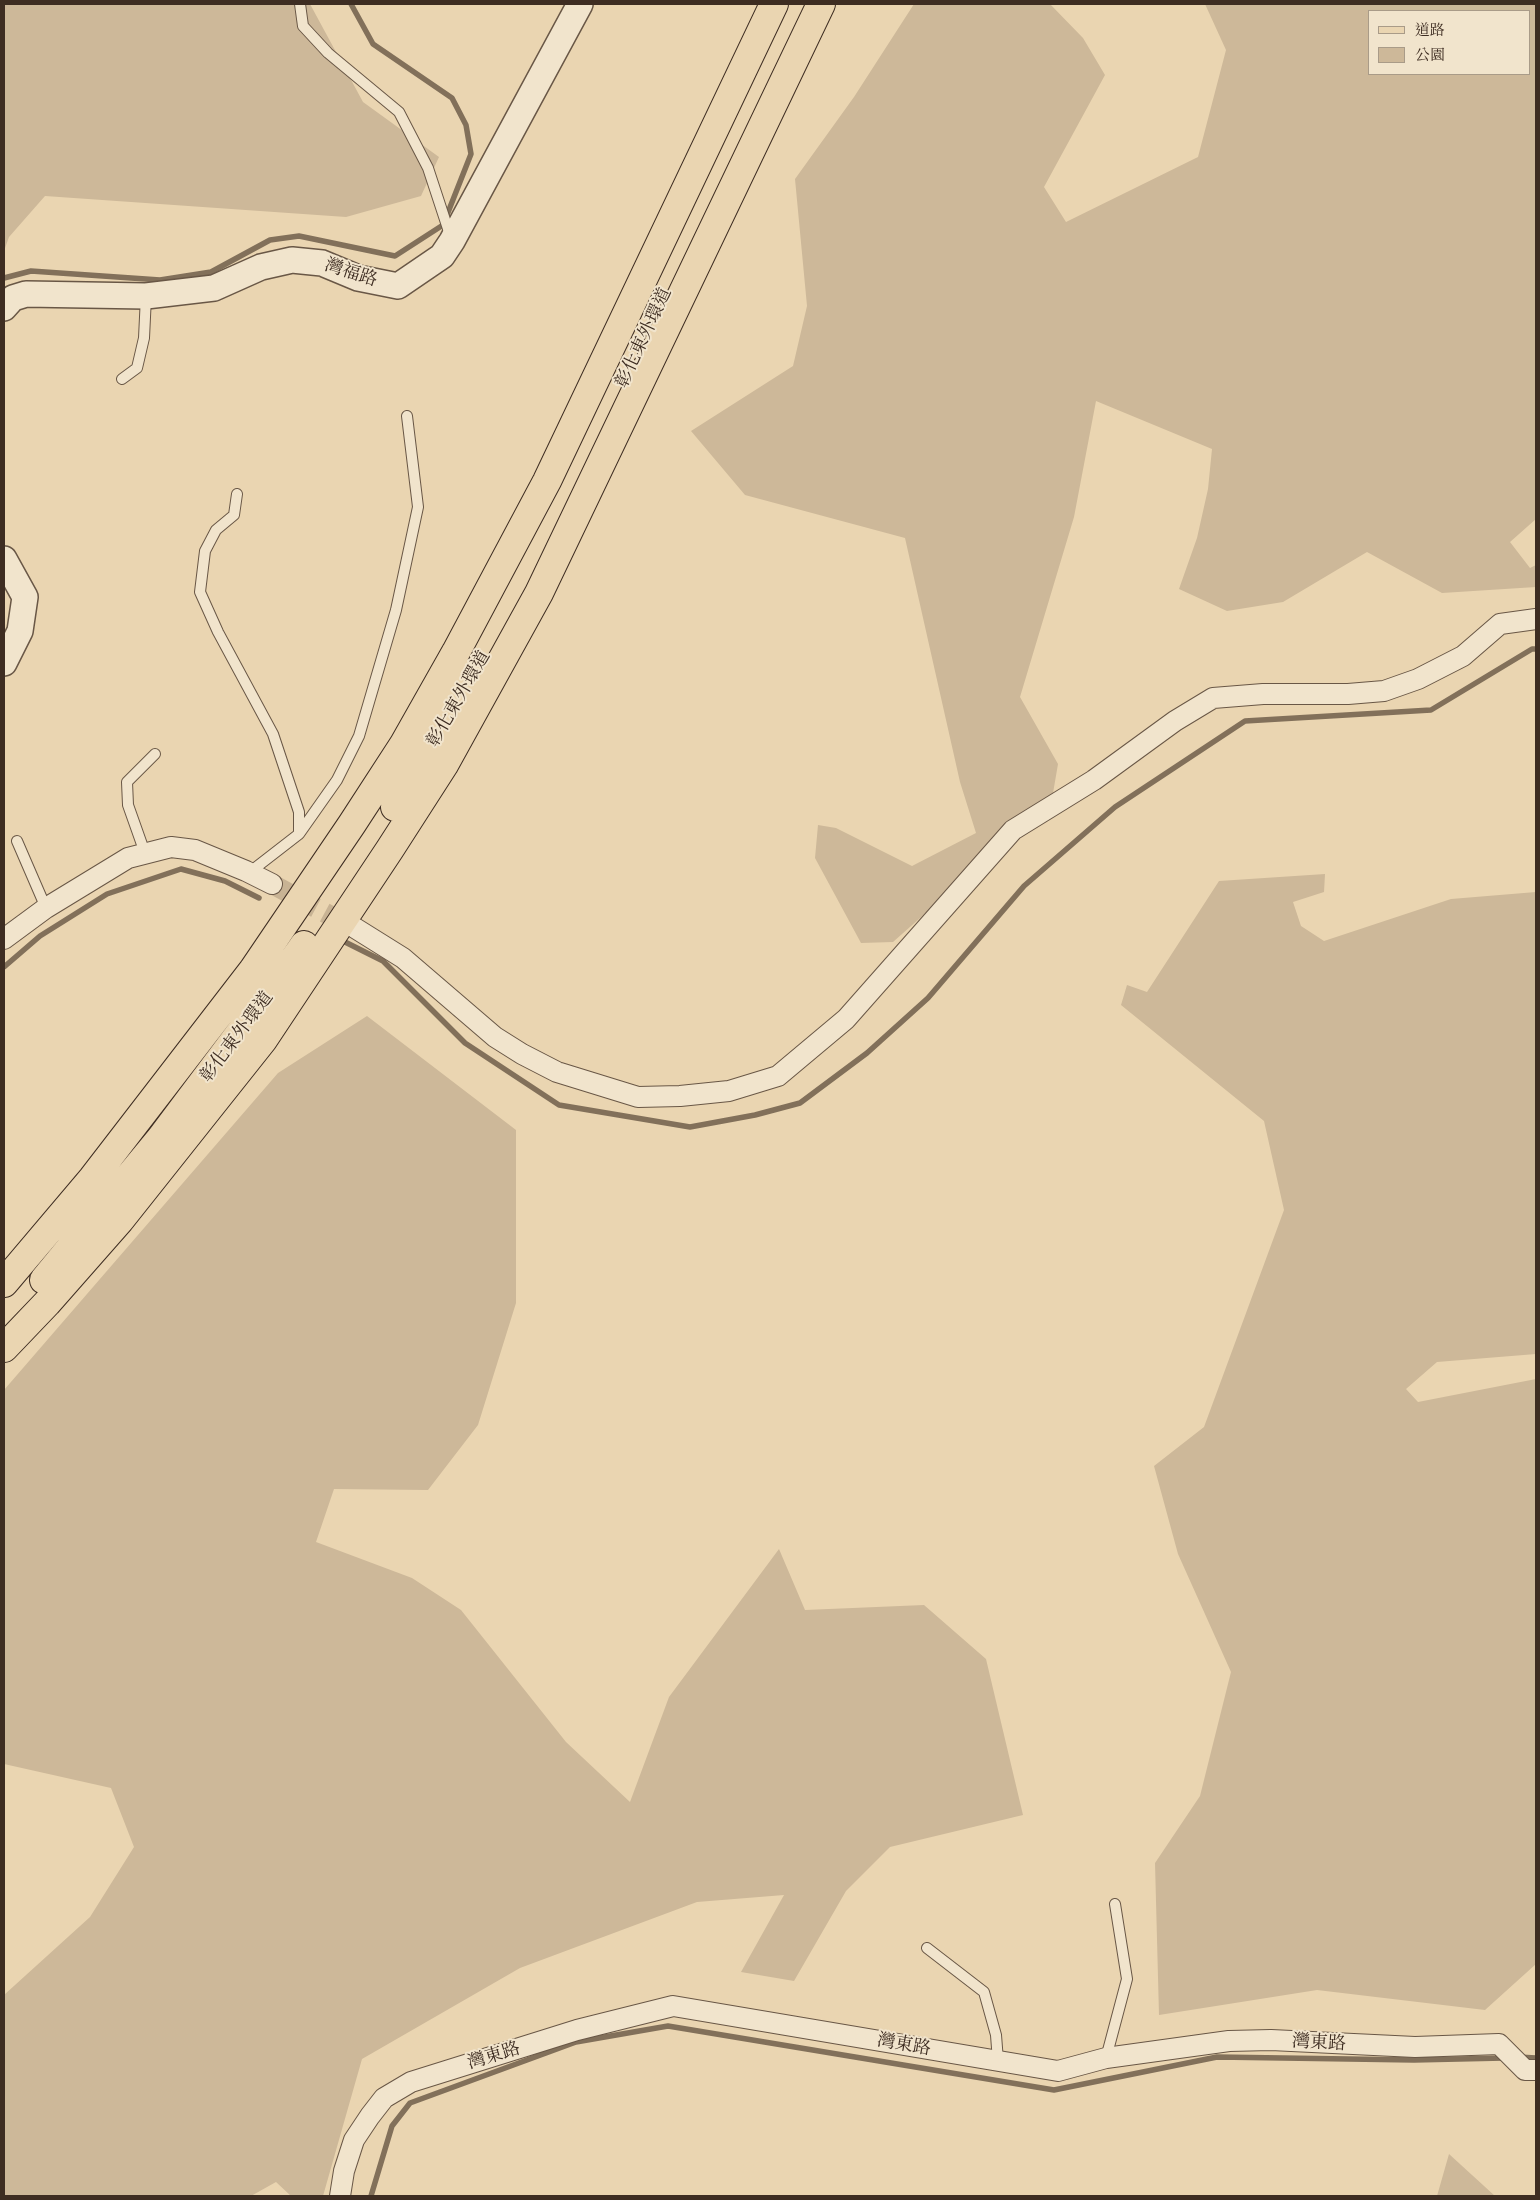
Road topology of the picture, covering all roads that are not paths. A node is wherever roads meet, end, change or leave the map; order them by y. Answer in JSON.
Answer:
{"nodes":[{"id":1,"x":300,"y":4,"type":"edge"},
{"id":2,"x":580,"y":4,"type":"edge"},
{"id":3,"x":756,"y":4,"type":"edge"},
{"id":4,"x":774,"y":4,"type":"edge"},
{"id":5,"x":802,"y":4,"type":"edge"},
{"id":6,"x":821,"y":4,"type":"edge"},
{"id":7,"x":452,"y":241,"type":"junction"},
{"id":8,"x":146,"y":296,"type":"junction"},
{"id":9,"x":4,"y":308,"type":"edge"},
{"id":10,"x":122,"y":379,"type":"dead end"},
{"id":11,"x":407,"y":416,"type":"dead end"},
{"id":12,"x":237,"y":494,"type":"dead end"},
{"id":13,"x":4,"y":559,"type":"edge"},
{"id":14,"x":1536,"y":619,"type":"edge"},
{"id":15,"x":4,"y":663,"type":"edge"},
{"id":16,"x":155,"y":754,"type":"dead end"},
{"id":17,"x":299,"y":834,"type":"junction"},
{"id":18,"x":17,"y":841,"type":"dead end"},
{"id":19,"x":145,"y":853,"type":"junction"},
{"id":20,"x":250,"y":872,"type":"junction"},
{"id":21,"x":272,"y":884,"type":"tunnel mouth"},
{"id":22,"x":46,"y":908,"type":"junction"},
{"id":23,"x":355,"y":928,"type":"tunnel mouth"},
{"id":24,"x":4,"y":939,"type":"edge"},
{"id":25,"x":4,"y":1257,"type":"edge"},
{"id":26,"x":4,"y":1284,"type":"edge"},
{"id":27,"x":4,"y":1324,"type":"edge"},
{"id":28,"x":4,"y":1348,"type":"edge"},
{"id":29,"x":1115,"y":1904,"type":"dead end"},
{"id":30,"x":927,"y":1948,"type":"dead end"},
{"id":31,"x":1106,"y":2058,"type":"junction"},
{"id":32,"x":998,"y":2062,"type":"junction"},
{"id":33,"x":1536,"y":2070,"type":"edge"},
{"id":34,"x":340,"y":2196,"type":"edge"}],
"edges":[{"from":1,"to":7,"type":"lane"},
{"from":2,"to":7,"type":"street","name":"灣福路"},
{"from":3,"to":25,"type":"main road"},
{"from":4,"to":26,"type":"main road","name":"彰化東外環道"},
{"from":5,"to":27,"type":"main road","name":"彰化東外環道"},
{"from":6,"to":28,"type":"main road"},
{"from":7,"to":8,"type":"street","name":"灣福路"},
{"from":8,"to":9,"type":"street","name":"灣福路"},
{"from":8,"to":10,"type":"lane"},
{"from":11,"to":17,"type":"lane"},
{"from":12,"to":17,"type":"lane"},
{"from":13,"to":15,"type":"street"},
{"from":14,"to":23,"type":"street"},
{"from":16,"to":19,"type":"lane"},
{"from":17,"to":20,"type":"lane"},
{"from":18,"to":22,"type":"lane"},
{"from":19,"to":20,"type":"street"},
{"from":19,"to":22,"type":"street"},
{"from":20,"to":21,"type":"street"},
{"from":22,"to":24,"type":"street"},
{"from":29,"to":31,"type":"lane"},
{"from":30,"to":32,"type":"lane"},
{"from":31,"to":32,"type":"street","name":"灣東路"},
{"from":31,"to":33,"type":"street","name":"灣東路"},
{"from":32,"to":34,"type":"street","name":"灣東路"}]}
